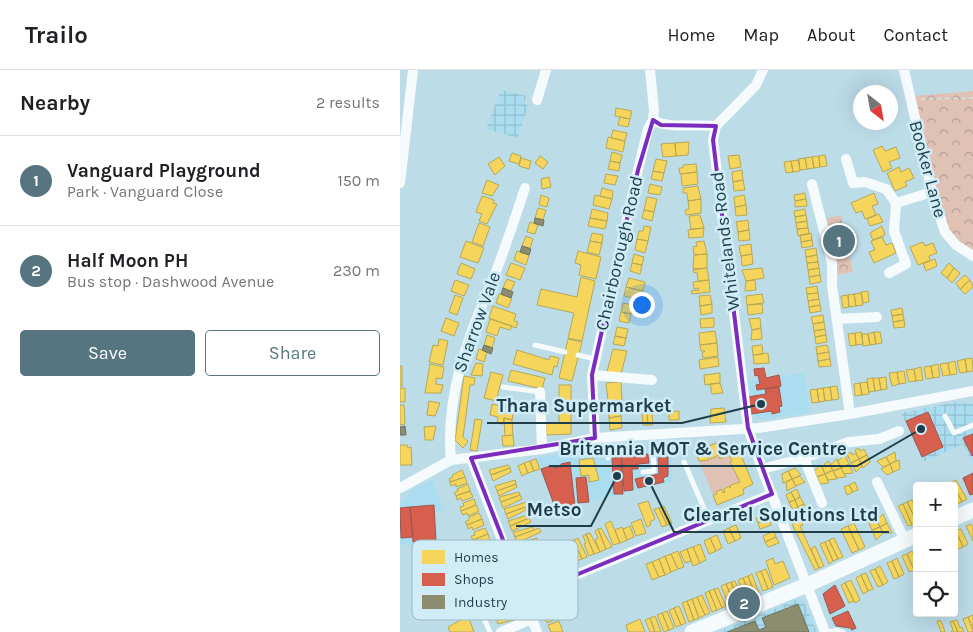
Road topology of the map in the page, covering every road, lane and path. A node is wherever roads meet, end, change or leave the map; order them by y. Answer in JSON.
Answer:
{"nodes":[{"id":1,"x":413,"y":70,"type":"edge"},
{"id":2,"x":546,"y":70,"type":"edge"},
{"id":3,"x":650,"y":70,"type":"edge"},
{"id":4,"x":763,"y":70,"type":"edge"},
{"id":5,"x":904,"y":70,"type":"edge"},
{"id":6,"x":973,"y":98,"type":"edge"},
{"id":7,"x":918,"y":99,"type":"dead end"},
{"id":8,"x":537,"y":100,"type":"dead end"},
{"id":9,"x":653,"y":120,"type":"junction"},
{"id":10,"x":716,"y":126,"type":"junction"},
{"id":11,"x":846,"y":159,"type":"dead end"},
{"id":12,"x":400,"y":183,"type":"edge"},
{"id":13,"x":812,"y":184,"type":"dead end"},
{"id":14,"x":525,"y":188,"type":"dead end"},
{"id":15,"x":932,"y":192,"type":"junction"},
{"id":16,"x":896,"y":203,"type":"junction"},
{"id":17,"x":973,"y":256,"type":"edge"},
{"id":18,"x":889,"y":272,"type":"dead end"},
{"id":19,"x":877,"y":317,"type":"dead end"},
{"id":20,"x":837,"y":319,"type":"junction"},
{"id":21,"x":536,"y":345,"type":"dead end"},
{"id":22,"x":565,"y":352,"type":"dead end"},
{"id":23,"x":578,"y":355,"type":"dead end"},
{"id":24,"x":596,"y":360,"type":"junction"},
{"id":25,"x":592,"y":375,"type":"junction"},
{"id":26,"x":652,"y":380,"type":"dead end"},
{"id":27,"x":503,"y":387,"type":"dead end"},
{"id":28,"x":973,"y":391,"type":"edge"},
{"id":29,"x":540,"y":392,"type":"joint"},
{"id":30,"x":850,"y":414,"type":"junction"},
{"id":31,"x":945,"y":416,"type":"dead end"},
{"id":32,"x":973,"y":425,"type":"edge"},
{"id":33,"x":748,"y":428,"type":"junction"},
{"id":34,"x":898,"y":431,"type":"dead end"},
{"id":35,"x":652,"y":435,"type":"junction"},
{"id":36,"x":607,"y":437,"type":"junction"},
{"id":37,"x":595,"y":438,"type":"junction"},
{"id":38,"x":542,"y":449,"type":"junction"},
{"id":39,"x":470,"y":458,"type":"junction"},
{"id":40,"x":608,"y":458,"type":"dead end"},
{"id":41,"x":804,"y":458,"type":"junction"},
{"id":42,"x":451,"y":460,"type":"junction"},
{"id":43,"x":684,"y":462,"type":"dead end"},
{"id":44,"x":762,"y":469,"type":"junction"},
{"id":45,"x":643,"y":472,"type":"dead end"},
{"id":46,"x":877,"y":482,"type":"dead end"},
{"id":47,"x":400,"y":488,"type":"edge"},
{"id":48,"x":772,"y":494,"type":"junction"},
{"id":49,"x":822,"y":503,"type":"dead end"},
{"id":50,"x":973,"y":510,"type":"edge"},
{"id":51,"x":958,"y":516,"type":"edge"},
{"id":52,"x":709,"y":520,"type":"junction"},
{"id":53,"x":911,"y":538,"type":"edge"},
{"id":54,"x":503,"y":540,"type":"edge"},
{"id":55,"x":578,"y":574,"type":"edge"},
{"id":56,"x":807,"y":585,"type":"junction"},
{"id":57,"x":485,"y":620,"type":"edge"},
{"id":58,"x":528,"y":620,"type":"edge"},
{"id":59,"x":533,"y":620,"type":"edge"},
{"id":60,"x":840,"y":631,"type":"edge"},
{"id":61,"x":490,"y":632,"type":"edge"},
{"id":62,"x":501,"y":632,"type":"edge"},
{"id":63,"x":537,"y":632,"type":"edge"},
{"id":64,"x":692,"y":632,"type":"edge"},
{"id":65,"x":826,"y":632,"type":"edge"}],
"edges":[{"from":1,"to":12,"type":"street"},
{"from":2,"to":8,"type":"street"},
{"from":3,"to":9,"type":"street","name":"Chairborough Road"},
{"from":4,"to":10,"type":"street"},
{"from":5,"to":15,"type":"street","name":"Booker Lane"},
{"from":6,"to":7,"type":"path"},
{"from":9,"to":10,"type":"street"},
{"from":9,"to":24,"type":"street","name":"Chairborough Road"},
{"from":10,"to":33,"type":"street","name":"Whitelands Road"},
{"from":11,"to":16,"type":"street"},
{"from":13,"to":20,"type":"street"},
{"from":14,"to":42,"type":"street","name":"Sharrow Vale"},
{"from":15,"to":16,"type":"street"},
{"from":15,"to":17,"type":"street","name":"Booker Lane"},
{"from":16,"to":18,"type":"street"},
{"from":19,"to":20,"type":"street"},
{"from":20,"to":30,"type":"street"},
{"from":21,"to":22,"type":"lane"},
{"from":23,"to":24,"type":"lane"},
{"from":24,"to":25,"type":"street","name":"Chairborough Road"},
{"from":25,"to":26,"type":"street"},
{"from":25,"to":37,"type":"street","name":"Chairborough Road"},
{"from":27,"to":29,"type":"lane"},
{"from":28,"to":30,"type":"street"},
{"from":29,"to":38,"type":"street"},
{"from":30,"to":33,"type":"street"},
{"from":31,"to":32,"type":"lane"},
{"from":33,"to":35,"type":"street"},
{"from":33,"to":44,"type":"street","name":"Whitelands Road"},
{"from":34,"to":41,"type":"street"},
{"from":35,"to":36,"type":"street"},
{"from":35,"to":45,"type":"lane"},
{"from":36,"to":37,"type":"street"},
{"from":36,"to":40,"type":"lane"},
{"from":37,"to":38,"type":"street"},
{"from":38,"to":39,"type":"street"},
{"from":39,"to":42,"type":"street"},
{"from":39,"to":54,"type":"street"},
{"from":41,"to":44,"type":"street"},
{"from":41,"to":49,"type":"street"},
{"from":42,"to":47,"type":"street"},
{"from":43,"to":52,"type":"lane"},
{"from":44,"to":48,"type":"street","name":"Whitelands Road"},
{"from":46,"to":53,"type":"street"},
{"from":48,"to":52,"type":"street"},
{"from":48,"to":56,"type":"street","name":"Whitelands Road"},
{"from":50,"to":51,"type":"street"},
{"from":52,"to":55,"type":"street"},
{"from":53,"to":56,"type":"street"},
{"from":56,"to":64,"type":"street"},
{"from":56,"to":65,"type":"street","name":"Whitelands Road"},
{"from":57,"to":61,"type":"lane"},
{"from":58,"to":62,"type":"street"},
{"from":59,"to":63,"type":"street"},
{"from":60,"to":65,"type":"lane"}]}
